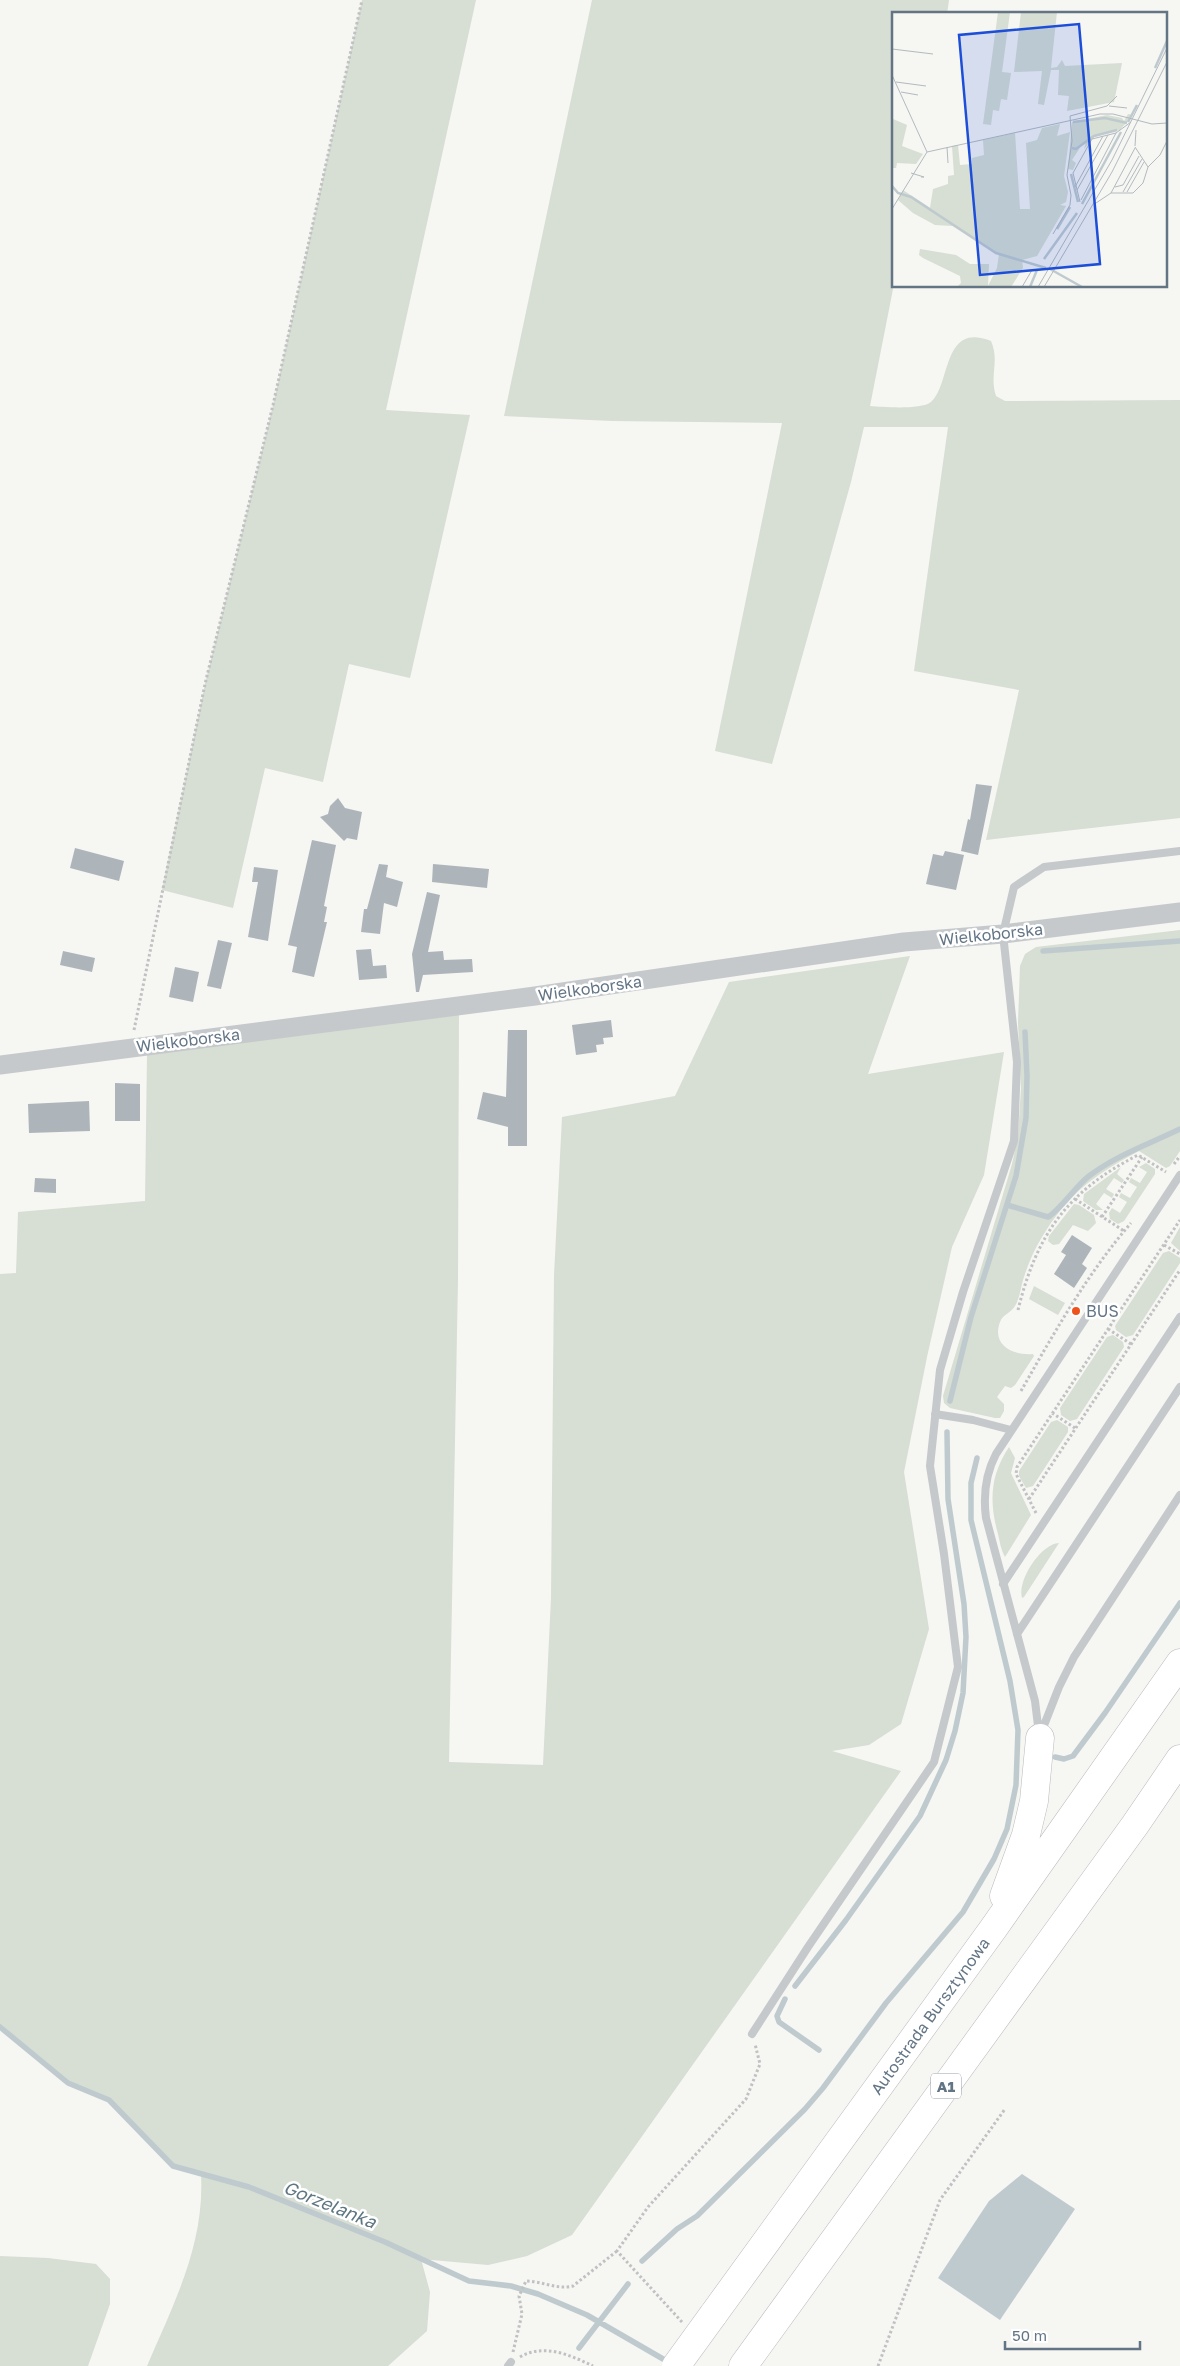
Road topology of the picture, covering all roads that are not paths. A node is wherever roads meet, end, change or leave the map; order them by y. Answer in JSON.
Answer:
{"nodes":[{"id":1,"x":1180,"y":851,"type":"edge"},
{"id":2,"x":1180,"y":912,"type":"edge"},
{"id":3,"x":1004,"y":934,"type":"junction"},
{"id":4,"x":0,"y":1065,"type":"edge"},
{"id":5,"x":1180,"y":1175,"type":"edge"},
{"id":6,"x":1180,"y":1317,"type":"edge"},
{"id":7,"x":1180,"y":1387,"type":"edge"},
{"id":8,"x":936,"y":1414,"type":"junction"},
{"id":9,"x":1011,"y":1430,"type":"junction"},
{"id":10,"x":1180,"y":1495,"type":"edge"},
{"id":11,"x":1004,"y":1584,"type":"junction"},
{"id":12,"x":1017,"y":1634,"type":"junction"},
{"id":13,"x":1180,"y":1663,"type":"edge"},
{"id":14,"x":1040,"y":1738,"type":"junction"},
{"id":15,"x":1180,"y":1759,"type":"edge"},
{"id":16,"x":1180,"y":1777,"type":"edge"},
{"id":17,"x":1135,"y":1825,"type":"junction"},
{"id":18,"x":993,"y":1929,"type":"junction"},
{"id":19,"x":752,"y":2034,"type":"road end"},
{"id":20,"x":750,"y":2356,"type":"edge"},
{"id":21,"x":676,"y":2366,"type":"edge"}],
"edges":[{"from":1,"to":3,"type":"lane"},
{"from":2,"to":3,"type":"street","name":"Wielkoborska"},
{"from":3,"to":4,"type":"street","name":"Wielkoborska"},
{"from":3,"to":8,"type":"lane"},
{"from":5,"to":9,"type":"lane"},
{"from":6,"to":11,"type":"lane"},
{"from":7,"to":12,"type":"lane"},
{"from":8,"to":9,"type":"lane"},
{"from":8,"to":19,"type":"lane"},
{"from":9,"to":11,"type":"lane"},
{"from":10,"to":14,"type":"lane"},
{"from":11,"to":12,"type":"lane"},
{"from":12,"to":14,"type":"lane"},
{"from":13,"to":18,"type":"highway","name":"Autostrada Bursztynowa"},
{"from":14,"to":18,"type":"highway"},
{"from":15,"to":17,"type":"highway","number":"A1"},
{"from":16,"to":17,"type":"highway"},
{"from":17,"to":20,"type":"highway","number":"A1"},
{"from":18,"to":21,"type":"highway","name":"Autostrada Bursztynowa","bridge":true}]}
